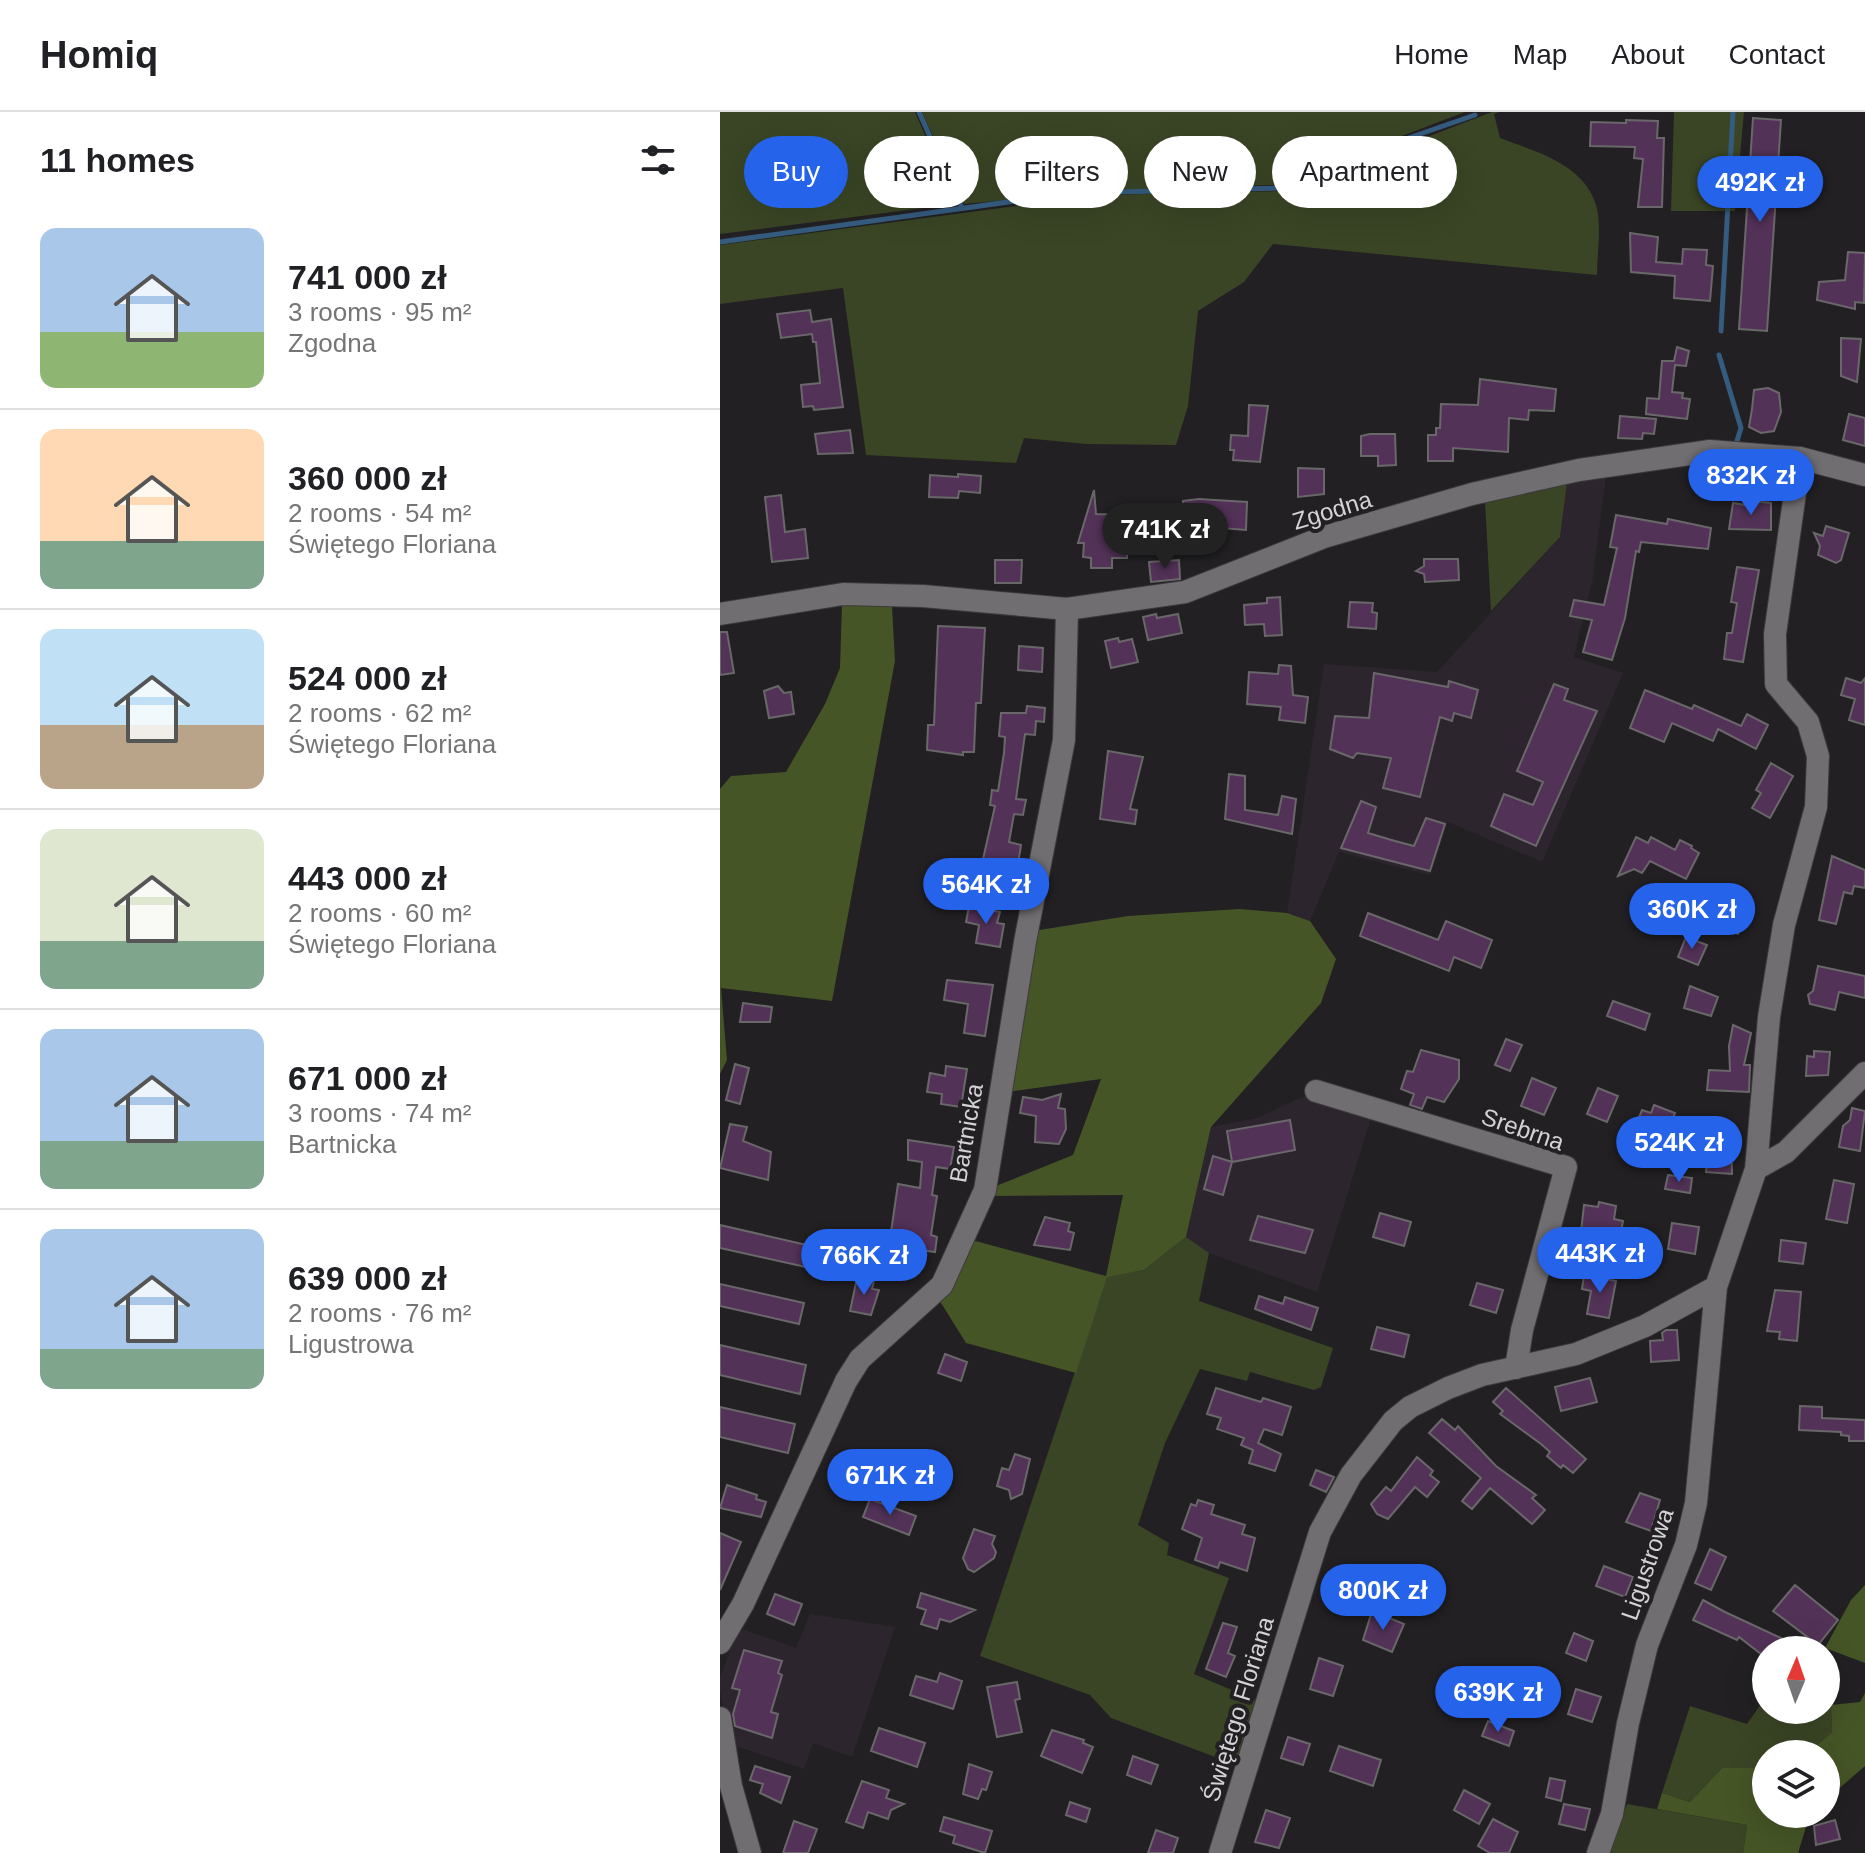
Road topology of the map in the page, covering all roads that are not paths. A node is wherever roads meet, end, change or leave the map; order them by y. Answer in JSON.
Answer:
{"nodes":[{"id":1,"x":1800,"y":458,"type":"junction"},
{"id":2,"x":1865,"y":475,"type":"edge"},
{"id":3,"x":1067,"y":609,"type":"junction"},
{"id":4,"x":720,"y":614,"type":"edge"},
{"id":5,"x":1865,"y":1073,"type":"edge"},
{"id":6,"x":1316,"y":1091,"type":"dead end"},
{"id":7,"x":1756,"y":1169,"type":"junction"},
{"id":8,"x":1716,"y":1287,"type":"junction"},
{"id":9,"x":1516,"y":1368,"type":"junction"},
{"id":10,"x":720,"y":1643,"type":"edge"},
{"id":11,"x":720,"y":1718,"type":"edge"},
{"id":12,"x":750,"y":1853,"type":"edge"},
{"id":13,"x":1220,"y":1853,"type":"edge"},
{"id":14,"x":1598,"y":1853,"type":"edge"}],
"edges":[{"from":1,"to":2,"type":"street","name":"Zgodna"},
{"from":1,"to":3,"type":"street","name":"Zgodna"},
{"from":1,"to":7,"type":"street"},
{"from":3,"to":4,"type":"street","name":"Zgodna"},
{"from":3,"to":10,"type":"street","name":"Bartnicka"},
{"from":5,"to":7,"type":"street"},
{"from":6,"to":9,"type":"street","name":"Srebrna"},
{"from":7,"to":8,"type":"street"},
{"from":8,"to":9,"type":"street","name":"Świętego Floriana"},
{"from":8,"to":14,"type":"street","name":"Ligustrowa"},
{"from":9,"to":13,"type":"street","name":"Świętego Floriana"},
{"from":11,"to":12,"type":"street"}]}
